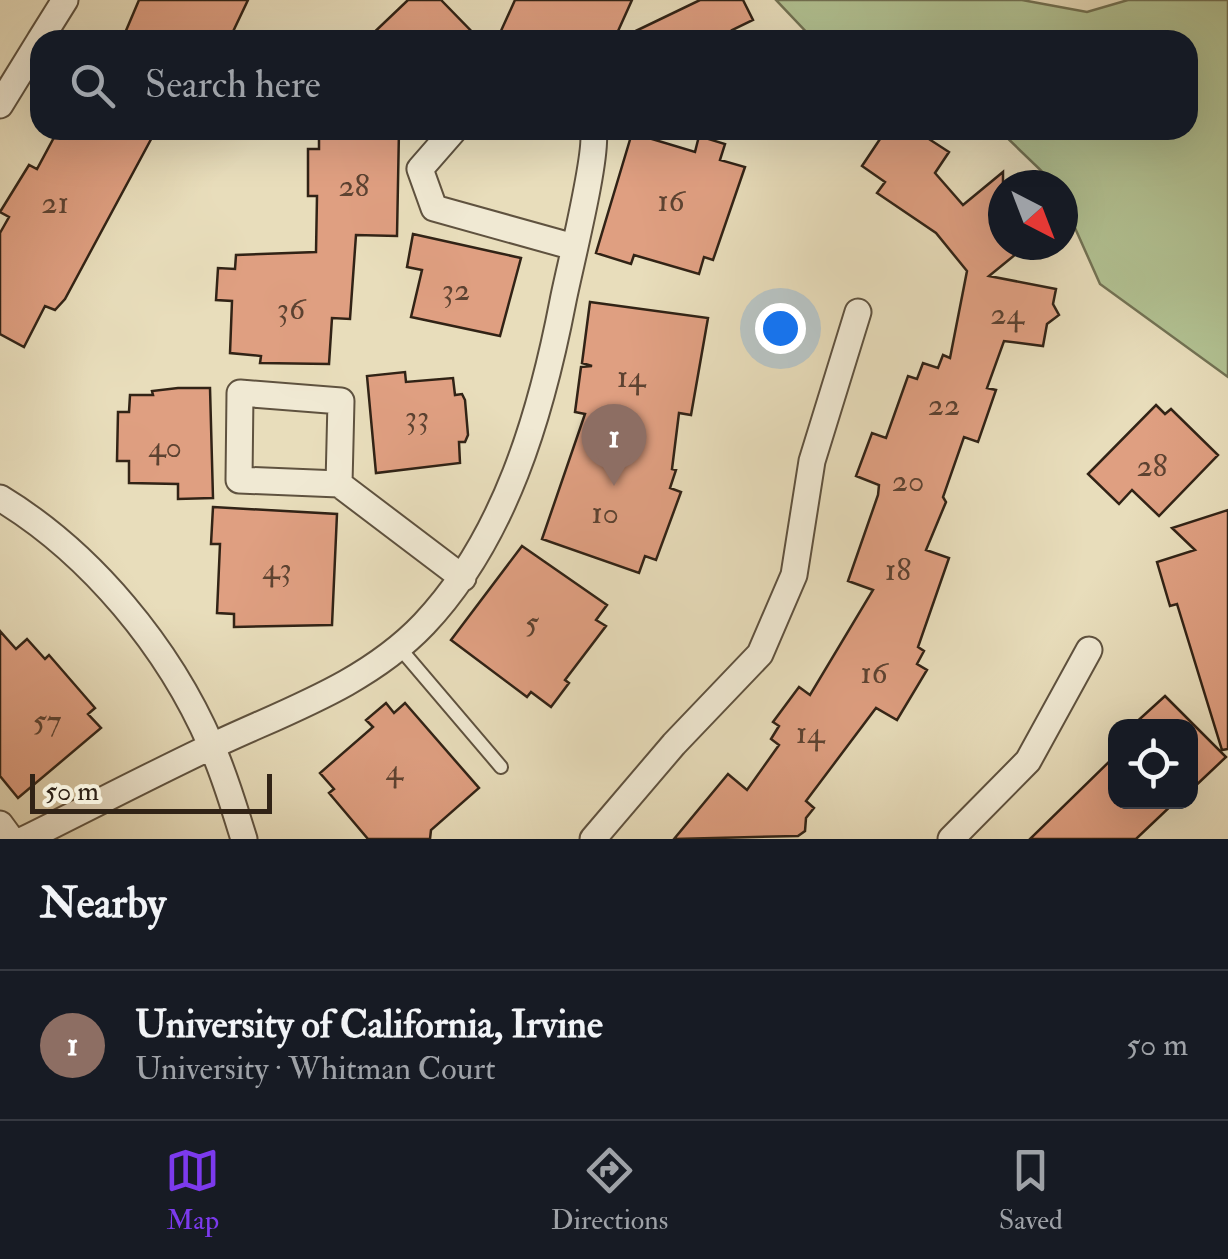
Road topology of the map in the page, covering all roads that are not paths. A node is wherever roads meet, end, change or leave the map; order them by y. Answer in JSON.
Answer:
{"nodes":[{"id":1,"x":65,"y":0,"type":"edge"},
{"id":2,"x":46,"y":30,"type":"edge"},
{"id":3,"x":30,"y":56,"type":"edge"},
{"id":4,"x":0,"y":105,"type":"edge"},
{"id":5,"x":445,"y":140,"type":"edge"},
{"id":6,"x":591,"y":140,"type":"edge"},
{"id":7,"x":574,"y":247,"type":"junction"},
{"id":8,"x":858,"y":312,"type":"dead end"},
{"id":9,"x":339,"y":484,"type":"junction"},
{"id":10,"x":0,"y":498,"type":"edge"},
{"id":11,"x":463,"y":578,"type":"junction"},
{"id":12,"x":398,"y":646,"type":"junction"},
{"id":13,"x":1089,"y":650,"type":"dead end"},
{"id":14,"x":212,"y":746,"type":"junction"},
{"id":15,"x":501,"y":767,"type":"dead end"},
{"id":16,"x":0,"y":824,"type":"edge"},
{"id":17,"x":11,"y":839,"type":"edge"},
{"id":18,"x":25,"y":839,"type":"edge"},
{"id":19,"x":244,"y":839,"type":"edge"},
{"id":20,"x":593,"y":839,"type":"edge"},
{"id":21,"x":952,"y":839,"type":"edge"}],
"edges":[{"from":1,"to":2,"type":"street"},
{"from":3,"to":4,"type":"street"},
{"from":5,"to":7,"type":"street"},
{"from":6,"to":7,"type":"street"},
{"from":7,"to":11,"type":"street"},
{"from":8,"to":20,"type":"street"},
{"from":9,"to":9,"type":"street"},
{"from":9,"to":11,"type":"street"},
{"from":10,"to":14,"type":"street"},
{"from":11,"to":12,"type":"street"},
{"from":12,"to":14,"type":"street"},
{"from":12,"to":15,"type":"lane"},
{"from":13,"to":21,"type":"street"},
{"from":14,"to":18,"type":"street"},
{"from":14,"to":19,"type":"street"},
{"from":16,"to":17,"type":"street"}]}
